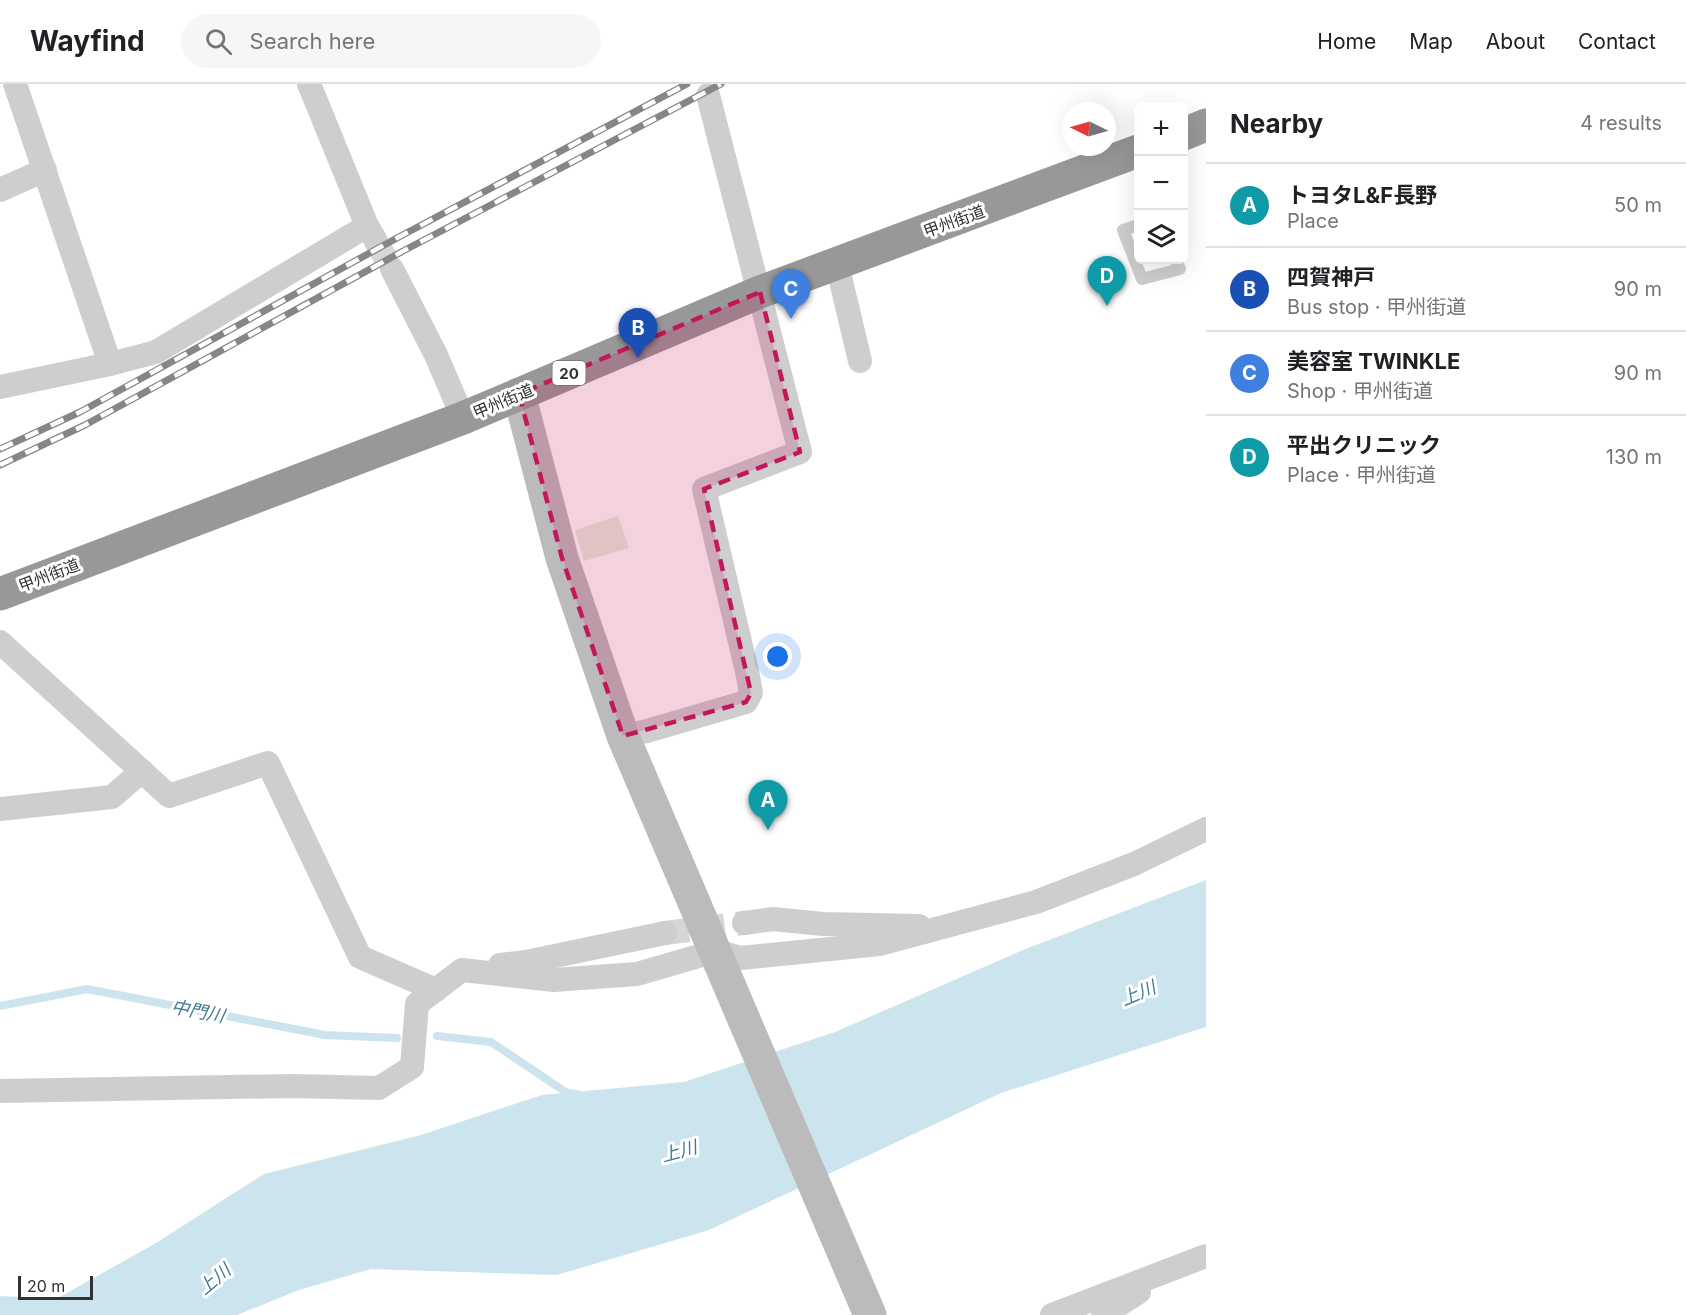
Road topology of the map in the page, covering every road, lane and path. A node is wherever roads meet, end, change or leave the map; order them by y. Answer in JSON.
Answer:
{"nodes":[{"id":1,"x":15,"y":84,"type":"edge"},
{"id":2,"x":309,"y":84,"type":"edge"},
{"id":3,"x":708,"y":96,"type":"dead end"},
{"id":4,"x":1206,"y":125,"type":"edge"},
{"id":5,"x":1188,"y":132,"type":"edge"},
{"id":6,"x":1134,"y":154,"type":"edge"},
{"id":7,"x":45,"y":170,"type":"junction"},
{"id":8,"x":0,"y":190,"type":"edge"},
{"id":9,"x":1134,"y":226,"type":"edge"},
{"id":10,"x":1134,"y":258,"type":"edge"},
{"id":11,"x":837,"y":264,"type":"junction"},
{"id":12,"x":1136,"y":264,"type":"edge"},
{"id":13,"x":1177,"y":264,"type":"edge"},
{"id":14,"x":392,"y":269,"type":"tunnel mouth"},
{"id":15,"x":760,"y":292,"type":"junction"},
{"id":16,"x":860,"y":361,"type":"dead end"},
{"id":17,"x":110,"y":364,"type":"junction"},
{"id":18,"x":0,"y":387,"type":"edge"},
{"id":19,"x":519,"y":394,"type":"junction"},
{"id":20,"x":463,"y":418,"type":"junction"},
{"id":21,"x":0,"y":594,"type":"edge"},
{"id":22,"x":0,"y":642,"type":"edge"},
{"id":23,"x":623,"y":736,"type":"junction"},
{"id":24,"x":142,"y":771,"type":"junction"},
{"id":25,"x":0,"y":810,"type":"edge"},
{"id":26,"x":1206,"y":829,"type":"edge"},
{"id":27,"x":744,"y":923,"type":"tunnel mouth"},
{"id":28,"x":948,"y":927,"type":"junction"},
{"id":29,"x":665,"y":933,"type":"tunnel mouth"},
{"id":30,"x":719,"y":959,"type":"junction"},
{"id":31,"x":462,"y":970,"type":"junction"},
{"id":32,"x":436,"y":990,"type":"junction"},
{"id":33,"x":0,"y":1091,"type":"edge"},
{"id":34,"x":1206,"y":1256,"type":"edge"},
{"id":35,"x":1172,"y":1270,"type":"junction"},
{"id":36,"x":870,"y":1315,"type":"edge"},
{"id":37,"x":1052,"y":1315,"type":"edge"},
{"id":38,"x":1103,"y":1315,"type":"edge"}],
"edges":[{"from":1,"to":7,"type":"street"},
{"from":2,"to":17,"type":"street"},
{"from":3,"to":15,"type":"street"},
{"from":4,"to":5,"type":"highway"},
{"from":6,"to":11,"type":"highway","name":"甲州街道","number":"20"},
{"from":7,"to":8,"type":"street"},
{"from":7,"to":17,"type":"street"},
{"from":9,"to":10,"type":"lane"},
{"from":11,"to":15,"type":"highway","name":"甲州街道","number":"20"},
{"from":11,"to":16,"type":"street"},
{"from":12,"to":13,"type":"lane"},
{"from":14,"to":20,"type":"street"},
{"from":15,"to":19,"type":"highway","name":"甲州街道","number":"20"},
{"from":15,"to":23,"type":"street"},
{"from":17,"to":18,"type":"street"},
{"from":19,"to":20,"type":"highway","name":"甲州街道","number":"20"},
{"from":19,"to":23,"type":"street"},
{"from":20,"to":21,"type":"highway","name":"甲州街道","number":"20"},
{"from":22,"to":24,"type":"street"},
{"from":23,"to":30,"type":"street"},
{"from":24,"to":25,"type":"street"},
{"from":24,"to":32,"type":"street"},
{"from":26,"to":28,"type":"street"},
{"from":27,"to":28,"type":"street"},
{"from":28,"to":30,"type":"street"},
{"from":29,"to":31,"type":"street"},
{"from":30,"to":31,"type":"street"},
{"from":30,"to":36,"type":"street"},
{"from":31,"to":32,"type":"street"},
{"from":32,"to":33,"type":"street"},
{"from":34,"to":35,"type":"street"},
{"from":35,"to":37,"type":"street"},
{"from":35,"to":38,"type":"street"}]}
